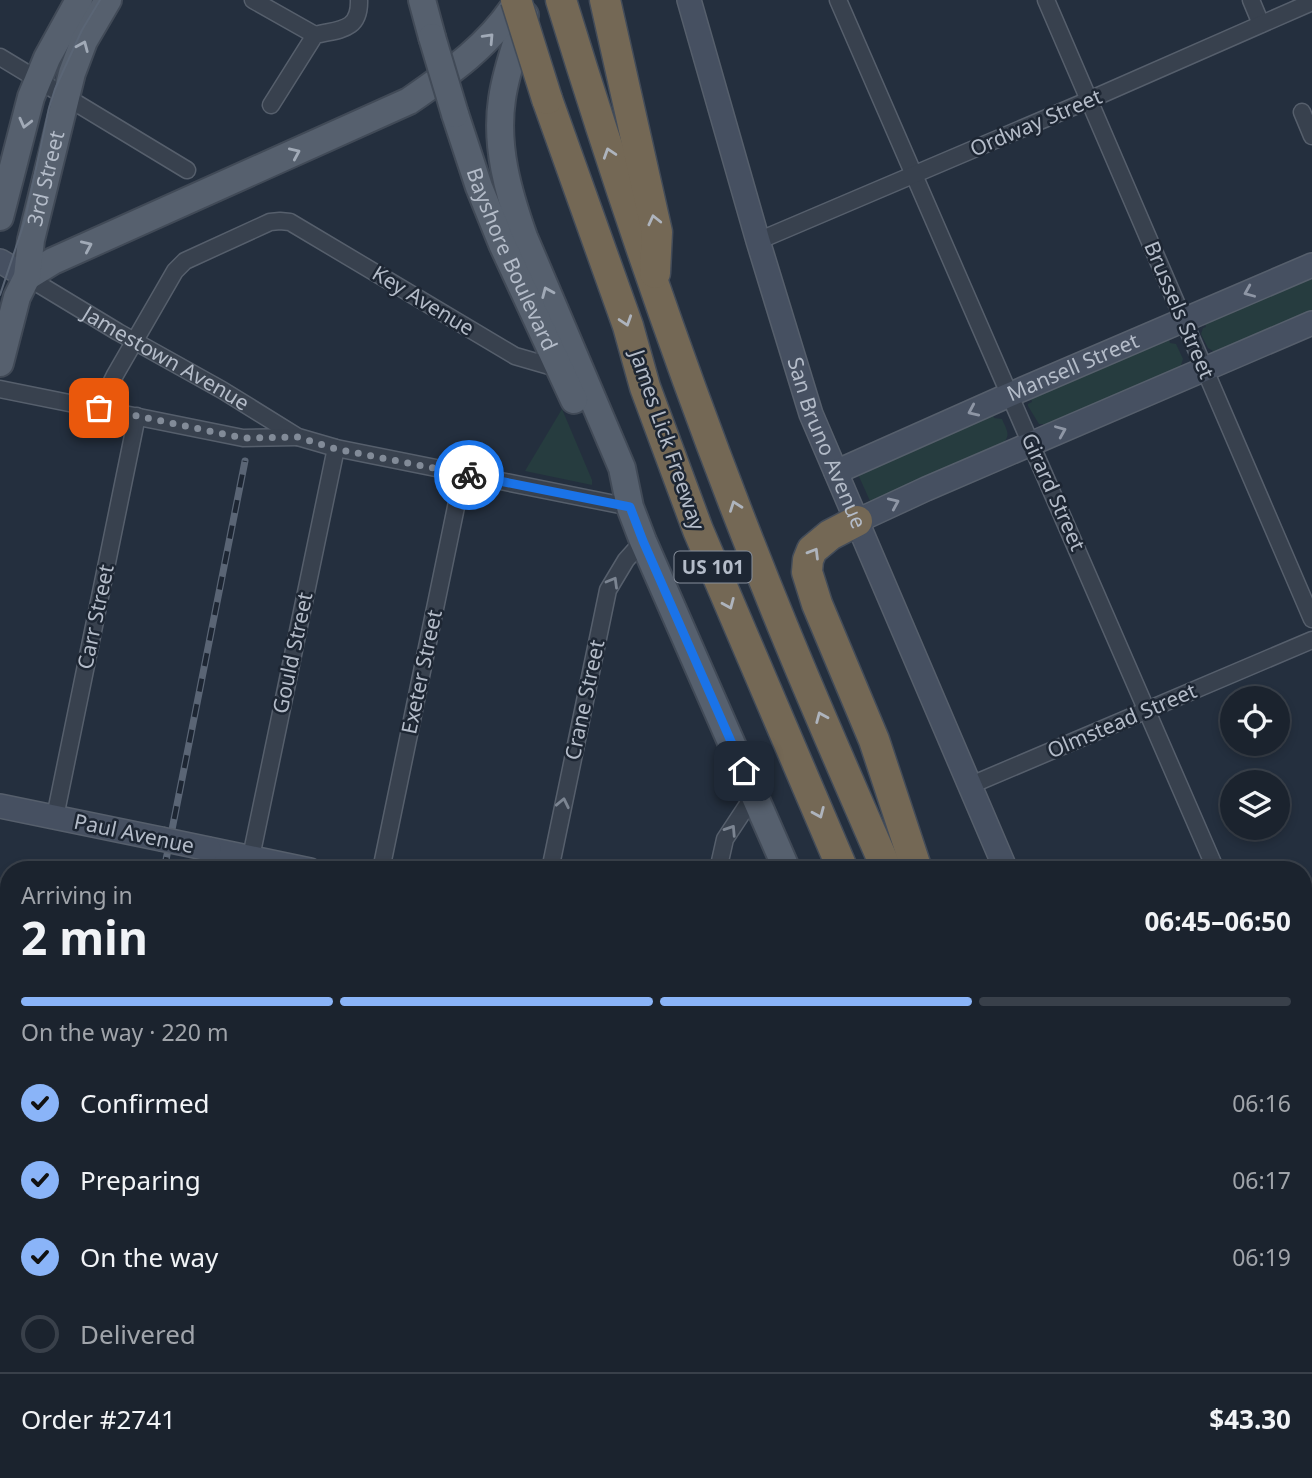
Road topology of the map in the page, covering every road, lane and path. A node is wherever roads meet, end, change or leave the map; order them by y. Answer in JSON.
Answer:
{"nodes":[{"id":1,"x":79,"y":0,"type":"edge"},
{"id":2,"x":108,"y":0,"type":"edge"},
{"id":3,"x":253,"y":0,"type":"edge"},
{"id":4,"x":359,"y":0,"type":"edge"},
{"id":5,"x":422,"y":0,"type":"edge"},
{"id":6,"x":517,"y":0,"type":"edge"},
{"id":7,"x":530,"y":0,"type":"edge"},
{"id":8,"x":561,"y":0,"type":"edge"},
{"id":9,"x":605,"y":0,"type":"edge"},
{"id":10,"x":690,"y":0,"type":"edge"},
{"id":11,"x":838,"y":0,"type":"edge"},
{"id":12,"x":1046,"y":0,"type":"edge"},
{"id":13,"x":1251,"y":0,"type":"edge"},
{"id":14,"x":1312,"y":2,"type":"edge"},
{"id":15,"x":1261,"y":24,"type":"junction"},
{"id":16,"x":315,"y":35,"type":"junction"},
{"id":17,"x":0,"y":57,"type":"edge"},
{"id":18,"x":38,"y":79,"type":"junction"},
{"id":19,"x":66,"y":96,"type":"junction"},
{"id":20,"x":1089,"y":100,"type":"junction"},
{"id":21,"x":271,"y":105,"type":"dead end"},
{"id":22,"x":1302,"y":112,"type":"dead end"},
{"id":23,"x":1312,"y":136,"type":"edge"},
{"id":24,"x":187,"y":170,"type":"dead end"},
{"id":25,"x":915,"y":175,"type":"junction"},
{"id":26,"x":0,"y":218,"type":"edge"},
{"id":27,"x":758,"y":240,"type":"junction"},
{"id":28,"x":0,"y":261,"type":"edge"},
{"id":29,"x":1312,"y":265,"type":"edge"},
{"id":30,"x":27,"y":277,"type":"junction"},
{"id":31,"x":655,"y":288,"type":"junction"},
{"id":32,"x":1183,"y":320,"type":"junction"},
{"id":33,"x":1312,"y":323,"type":"edge"},
{"id":34,"x":135,"y":341,"type":"junction"},
{"id":35,"x":0,"y":363,"type":"edge"},
{"id":36,"x":560,"y":369,"type":"junction"},
{"id":37,"x":1204,"y":370,"type":"junction"},
{"id":38,"x":0,"y":389,"type":"edge"},
{"id":39,"x":1009,"y":395,"type":"junction"},
{"id":40,"x":99,"y":408,"type":"junction"},
{"id":41,"x":137,"y":416,"type":"junction"},
{"id":42,"x":298,"y":437,"type":"junction"},
{"id":43,"x":1032,"y":444,"type":"junction"},
{"id":44,"x":336,"y":449,"type":"junction"},
{"id":45,"x":836,"y":472,"type":"junction"},
{"id":46,"x":463,"y":474,"type":"junction"},
{"id":47,"x":630,"y":507,"type":"junction"},
{"id":48,"x":857,"y":521,"type":"junction"},
{"id":49,"x":643,"y":541,"type":"junction"},
{"id":50,"x":1312,"y":619,"type":"edge"},
{"id":51,"x":1312,"y":640,"type":"edge"},
{"id":52,"x":1147,"y":710,"type":"junction"},
{"id":53,"x":971,"y":785,"type":"junction"},
{"id":54,"x":754,"y":795,"type":"junction"},
{"id":55,"x":0,"y":806,"type":"edge"},
{"id":56,"x":55,"y":817,"type":"junction"},
{"id":57,"x":251,"y":857,"type":"junction"},
{"id":58,"x":269,"y":861,"type":"edge"},
{"id":59,"x":382,"y":861,"type":"edge"},
{"id":60,"x":552,"y":861,"type":"edge"},
{"id":61,"x":720,"y":861,"type":"edge"},
{"id":62,"x":783,"y":861,"type":"edge"},
{"id":63,"x":839,"y":861,"type":"edge"},
{"id":64,"x":883,"y":861,"type":"edge"},
{"id":65,"x":914,"y":861,"type":"edge"},
{"id":66,"x":1002,"y":861,"type":"edge"},
{"id":67,"x":1212,"y":861,"type":"edge"}],
"edges":[{"from":1,"to":18,"type":"main road","name":"3rd Street"},
{"from":19,"to":2,"type":"main road","name":"3rd Street","one_way":true},
{"from":3,"to":16,"type":"street"},
{"from":4,"to":16,"type":"street"},
{"from":5,"to":36,"type":"main road","name":"Bayshore Boulevard","bridge":true},
{"from":30,"to":6,"type":"main road","one_way":true},
{"from":6,"to":63,"type":"highway","name":"James Lick Freeway","number":"US 101","one_way":true,"bridge":true},
{"from":47,"to":7,"type":"main road","name":"Bayshore Boulevard","one_way":true},
{"from":31,"to":8,"type":"highway","name":"James Lick Freeway","number":"US 101","one_way":true},
{"from":31,"to":9,"type":"highway","one_way":true},
{"from":10,"to":27,"type":"main road","name":"San Bruno Avenue"},
{"from":11,"to":25,"type":"street","name":"Girard Street"},
{"from":12,"to":20,"type":"street","name":"Brussels Street"},
{"from":13,"to":15,"type":"street"},
{"from":14,"to":15,"type":"street","name":"Ordway Street"},
{"from":15,"to":20,"type":"street","name":"Ordway Street"},
{"from":16,"to":21,"type":"street"},
{"from":17,"to":18,"type":"street"},
{"from":18,"to":19,"type":"street"},
{"from":18,"to":26,"type":"main road","name":"3rd Street","one_way":true},
{"from":19,"to":24,"type":"street"},
{"from":19,"to":30,"type":"main road","name":"3rd Street"},
{"from":20,"to":25,"type":"street","name":"Ordway Street"},
{"from":20,"to":32,"type":"street","name":"Brussels Street"},
{"from":22,"to":23,"type":"street"},
{"from":25,"to":27,"type":"street","name":"Ordway Street"},
{"from":25,"to":39,"type":"street","name":"Girard Street"},
{"from":27,"to":45,"type":"main road","name":"San Bruno Avenue"},
{"from":28,"to":30,"type":"main road","name":"Jamestown Avenue"},
{"from":29,"to":32,"type":"main road","name":"Mansell Street","one_way":true},
{"from":30,"to":34,"type":"street","name":"Jamestown Avenue"},
{"from":30,"to":35,"type":"main road","name":"3rd Street"},
{"from":64,"to":31,"type":"highway","name":"James Lick Freeway","number":"US 101","one_way":true},
{"from":32,"to":37,"type":"street","name":"Brussels Street"},
{"from":32,"to":39,"type":"main road","name":"Mansell Street"},
{"from":33,"to":37,"type":"main road"},
{"from":34,"to":36,"type":"street","name":"Key Avenue"},
{"from":34,"to":40,"type":"street"},
{"from":34,"to":42,"type":"street","name":"Jamestown Avenue"},
{"from":36,"to":47,"type":"main road","name":"Bayshore Boulevard"},
{"from":43,"to":37,"type":"main road","one_way":true},
{"from":37,"to":50,"type":"street","name":"Brussels Street"},
{"from":38,"to":40,"type":"street"},
{"from":39,"to":43,"type":"street","name":"Girard Street"},
{"from":39,"to":45,"type":"main road","name":"Mansell Street","one_way":true},
{"from":40,"to":41,"type":"street"},
{"from":41,"to":42,"type":"street"},
{"from":41,"to":56,"type":"street","name":"Carr Street"},
{"from":42,"to":44,"type":"street","name":"Jamestown Avenue"},
{"from":48,"to":43,"type":"main road","one_way":true},
{"from":43,"to":52,"type":"street","name":"Girard Street"},
{"from":44,"to":46,"type":"street","name":"Jamestown Avenue"},
{"from":44,"to":57,"type":"street","name":"Gould Street"},
{"from":45,"to":48,"type":"main road","name":"San Bruno Avenue"},
{"from":46,"to":47,"type":"street","name":"Jamestown Avenue"},
{"from":46,"to":59,"type":"street","name":"Exeter Street"},
{"from":47,"to":49,"type":"main road","name":"Bayshore Boulevard"},
{"from":48,"to":53,"type":"main road","name":"San Bruno Avenue"},
{"from":65,"to":48,"type":"highway","one_way":true},
{"from":49,"to":54,"type":"main road","name":"Bayshore Boulevard"},
{"from":60,"to":49,"type":"street","name":"Crane Street","one_way":true},
{"from":51,"to":52,"type":"street","name":"Olmstead Street"},
{"from":52,"to":53,"type":"street","name":"Olmstead Street"},
{"from":52,"to":67,"type":"street","name":"Girard Street"},
{"from":53,"to":66,"type":"main road","name":"San Bruno Avenue"},
{"from":61,"to":54,"type":"street","one_way":true},
{"from":54,"to":62,"type":"main road","name":"Bayshore Boulevard"},
{"from":55,"to":56,"type":"main road","name":"Paul Avenue"},
{"from":56,"to":57,"type":"main road","name":"Paul Avenue","bridge":true},
{"from":57,"to":58,"type":"main road","name":"Paul Avenue"}]}
